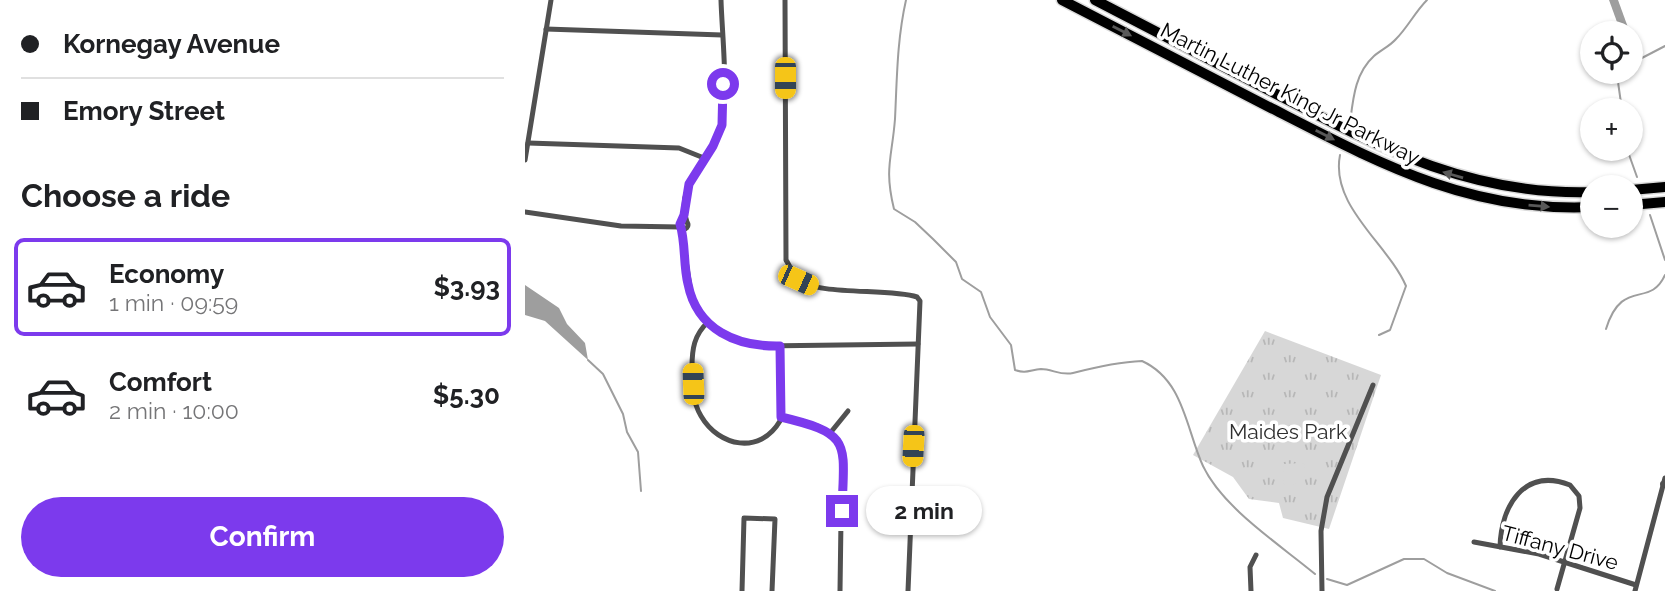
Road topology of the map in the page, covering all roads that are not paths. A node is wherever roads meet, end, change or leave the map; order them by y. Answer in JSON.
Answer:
{"nodes":[{"id":1,"x":551,"y":0,"type":"edge"},
{"id":2,"x":721,"y":0,"type":"edge"},
{"id":3,"x":785,"y":0,"type":"edge"},
{"id":4,"x":1062,"y":0,"type":"edge"},
{"id":5,"x":1095,"y":0,"type":"edge"},
{"id":6,"x":546,"y":29,"type":"junction"},
{"id":7,"x":722,"y":35,"type":"junction"},
{"id":8,"x":528,"y":143,"type":"junction"},
{"id":9,"x":704,"y":158,"type":"junction"},
{"id":10,"x":525,"y":160,"type":"edge"},
{"id":11,"x":1665,"y":187,"type":"edge"},
{"id":12,"x":1643,"y":189,"type":"edge"},
{"id":13,"x":1580,"y":191,"type":"edge"},
{"id":14,"x":1665,"y":202,"type":"edge"},
{"id":15,"x":1643,"y":204,"type":"edge"},
{"id":16,"x":1580,"y":207,"type":"edge"},
{"id":17,"x":525,"y":212,"type":"edge"},
{"id":18,"x":682,"y":223,"type":"junction"},
{"id":19,"x":708,"y":322,"type":"junction"},
{"id":20,"x":918,"y":344,"type":"junction"},
{"id":21,"x":780,"y":346,"type":"junction"},
{"id":22,"x":1373,"y":385,"type":"dead end"},
{"id":23,"x":849,"y":411,"type":"dead end"},
{"id":24,"x":781,"y":417,"type":"junction"},
{"id":25,"x":831,"y":432,"type":"junction"},
{"id":26,"x":1664,"y":482,"type":"edge"},
{"id":27,"x":1474,"y":542,"type":"dead end"},
{"id":28,"x":1500,"y":547,"type":"junction"},
{"id":29,"x":1256,"y":555,"type":"dead end"},
{"id":30,"x":1565,"y":562,"type":"junction"},
{"id":31,"x":1636,"y":588,"type":"edge"},
{"id":32,"x":1557,"y":589,"type":"dead end"},
{"id":33,"x":742,"y":591,"type":"edge"},
{"id":34,"x":772,"y":591,"type":"edge"},
{"id":35,"x":840,"y":591,"type":"edge"},
{"id":36,"x":908,"y":591,"type":"edge"},
{"id":37,"x":1251,"y":591,"type":"edge"},
{"id":38,"x":1322,"y":591,"type":"edge"}],
"edges":[{"from":1,"to":6,"type":"street"},
{"from":2,"to":7,"type":"street"},
{"from":3,"to":20,"type":"street"},
{"from":4,"to":16,"type":"highway","name":"Martin Luther King Jr Parkway","one_way":true},
{"from":13,"to":5,"type":"highway","name":"Martin Luther King Jr Parkway","one_way":true},
{"from":6,"to":7,"type":"street"},
{"from":6,"to":8,"type":"street"},
{"from":7,"to":9,"type":"street"},
{"from":8,"to":9,"type":"street"},
{"from":8,"to":10,"type":"street"},
{"from":9,"to":18,"type":"street"},
{"from":11,"to":12,"type":"highway"},
{"from":14,"to":15,"type":"highway"},
{"from":17,"to":18,"type":"street"},
{"from":18,"to":19,"type":"street"},
{"from":19,"to":21,"type":"street"},
{"from":19,"to":24,"type":"street"},
{"from":20,"to":21,"type":"street"},
{"from":20,"to":36,"type":"street"},
{"from":21,"to":24,"type":"street"},
{"from":22,"to":38,"type":"street"},
{"from":23,"to":25,"type":"street"},
{"from":24,"to":25,"type":"street"},
{"from":25,"to":35,"type":"street"},
{"from":26,"to":31,"type":"street"},
{"from":27,"to":28,"type":"street","name":"Tiffany Drive"},
{"from":28,"to":30,"type":"street","name":"Tiffany Drive"},
{"from":28,"to":30,"type":"street"},
{"from":29,"to":37,"type":"street"},
{"from":30,"to":31,"type":"street","name":"Tiffany Drive"},
{"from":30,"to":32,"type":"street"},
{"from":33,"to":34,"type":"street"}]}
